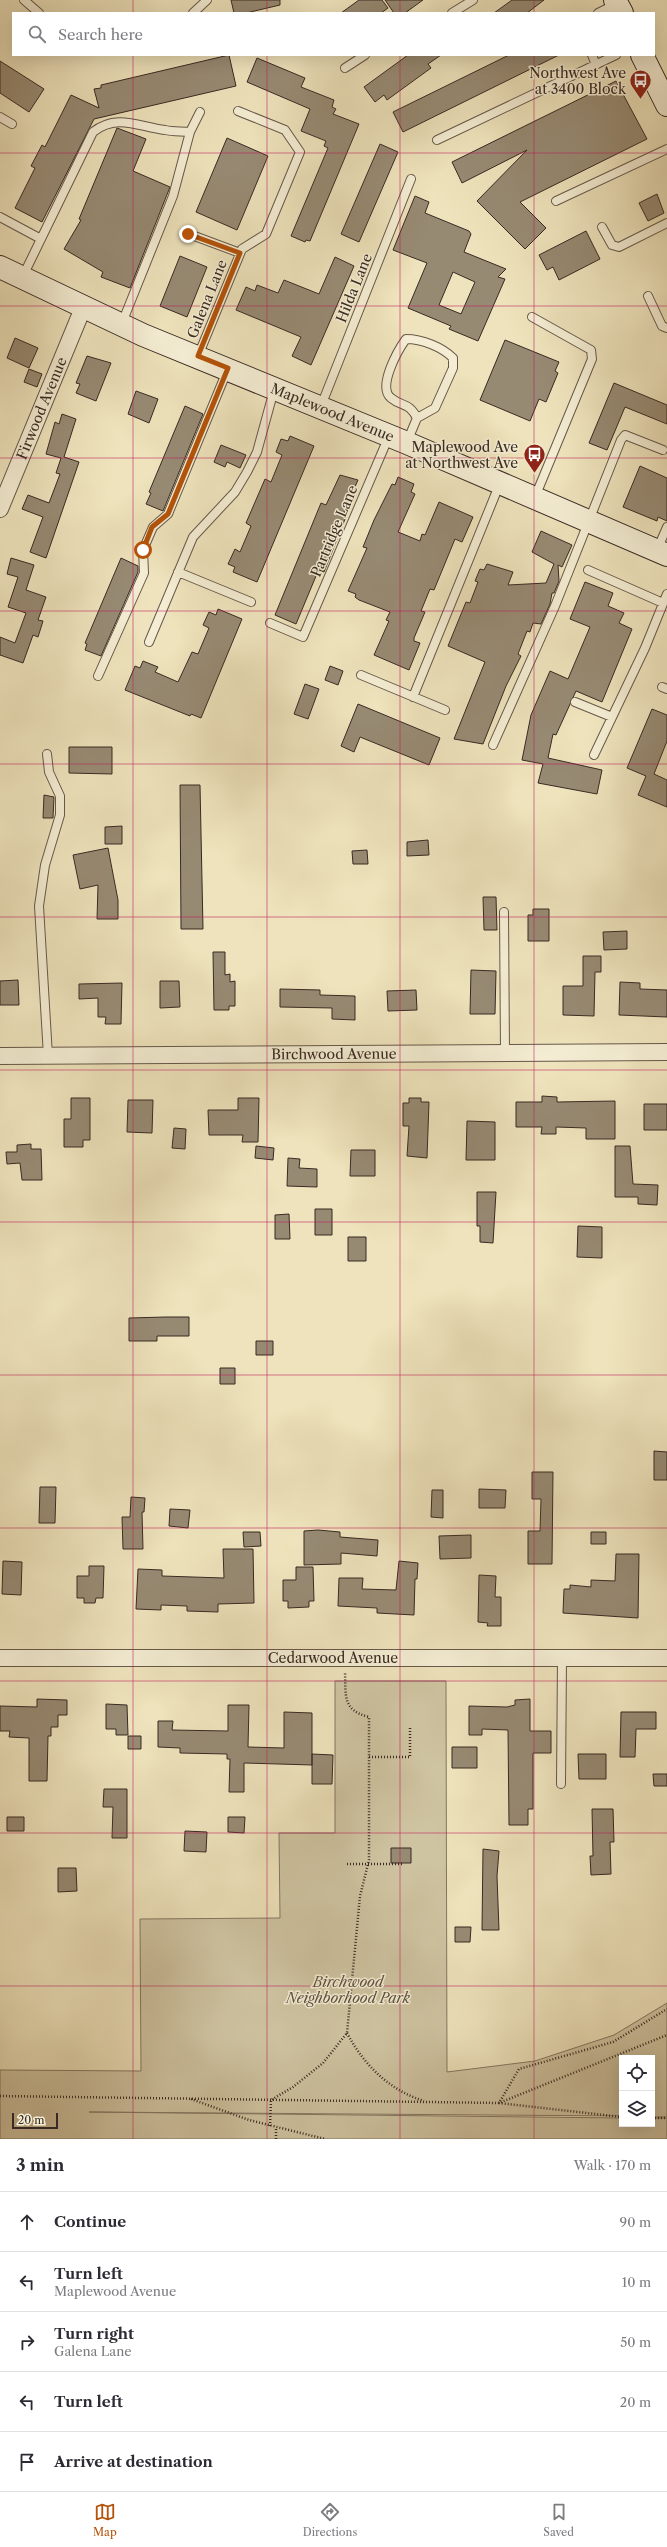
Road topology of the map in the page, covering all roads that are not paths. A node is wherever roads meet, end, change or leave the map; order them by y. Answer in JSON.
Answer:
{"nodes":[{"id":1,"x":24,"y":0,"type":"edge"},
{"id":2,"x":207,"y":0,"type":"edge"},
{"id":3,"x":473,"y":0,"type":"edge"},
{"id":4,"x":38,"y":12,"type":"edge"},
{"id":5,"x":194,"y":12,"type":"edge"},
{"id":6,"x":454,"y":12,"type":"edge"},
{"id":7,"x":364,"y":56,"type":"edge"},
{"id":8,"x":592,"y":56,"type":"edge"},
{"id":9,"x":614,"y":56,"type":"edge"},
{"id":10,"x":643,"y":56,"type":"edge"},
{"id":11,"x":596,"y":64,"type":"junction"},
{"id":12,"x":346,"y":68,"type":"dead end"},
{"id":13,"x":665,"y":98,"type":"edge"},
{"id":14,"x":238,"y":110,"type":"dead end"},
{"id":15,"x":200,"y":112,"type":"dead end"},
{"id":16,"x":0,"y":117,"type":"edge"},
{"id":17,"x":12,"y":124,"type":"dead end"},
{"id":18,"x":190,"y":132,"type":"junction"},
{"id":19,"x":437,"y":140,"type":"dead end"},
{"id":20,"x":667,"y":149,"type":"edge"},
{"id":21,"x":411,"y":179,"type":"dead end"},
{"id":22,"x":556,"y":201,"type":"dead end"},
{"id":23,"x":0,"y":217,"type":"edge"},
{"id":24,"x":667,"y":223,"type":"edge"},
{"id":25,"x":602,"y":227,"type":"dead end"},
{"id":26,"x":188,"y":234,"type":"dead end"},
{"id":27,"x":41,"y":239,"type":"junction"},
{"id":28,"x":240,"y":253,"type":"junction"},
{"id":29,"x":0,"y":267,"type":"edge"},
{"id":30,"x":22,"y":278,"type":"junction"},
{"id":31,"x":648,"y":296,"type":"dead end"},
{"id":32,"x":83,"y":308,"type":"junction"},
{"id":33,"x":532,"y":317,"type":"dead end"},
{"id":34,"x":121,"y":325,"type":"junction"},
{"id":35,"x":667,"y":328,"type":"edge"},
{"id":36,"x":198,"y":356,"type":"junction"},
{"id":37,"x":228,"y":368,"type":"junction"},
{"id":38,"x":274,"y":387,"type":"junction"},
{"id":39,"x":320,"y":407,"type":"junction"},
{"id":40,"x":417,"y":418,"type":"junction"},
{"id":41,"x":398,"y":439,"type":"junction"},
{"id":42,"x":663,"y":450,"type":"dead end"},
{"id":43,"x":501,"y":482,"type":"junction"},
{"id":44,"x":535,"y":498,"type":"junction"},
{"id":45,"x":0,"y":509,"type":"edge"},
{"id":46,"x":589,"y":520,"type":"junction"},
{"id":47,"x":667,"y":526,"type":"edge"},
{"id":48,"x":662,"y":553,"type":"edge"},
{"id":49,"x":588,"y":570,"type":"dead end"},
{"id":50,"x":178,"y":572,"type":"junction"},
{"id":51,"x":667,"y":594,"type":"edge"},
{"id":52,"x":250,"y":602,"type":"dead end"},
{"id":53,"x":663,"y":603,"type":"junction"},
{"id":54,"x":270,"y":623,"type":"dead end"},
{"id":55,"x":149,"y":642,"type":"dead end"},
{"id":56,"x":361,"y":675,"type":"dead end"},
{"id":57,"x":98,"y":676,"type":"dead end"},
{"id":58,"x":413,"y":697,"type":"junction"},
{"id":59,"x":575,"y":702,"type":"dead end"},
{"id":60,"x":445,"y":710,"type":"dead end"},
{"id":61,"x":612,"y":717,"type":"junction"},
{"id":62,"x":492,"y":745,"type":"dead end"},
{"id":63,"x":47,"y":754,"type":"dead end"},
{"id":64,"x":594,"y":755,"type":"dead end"},
{"id":65,"x":504,"y":912,"type":"dead end"},
{"id":66,"x":667,"y":1052,"type":"edge"},
{"id":67,"x":505,"y":1053,"type":"junction"},
{"id":68,"x":0,"y":1056,"type":"edge"},
{"id":69,"x":48,"y":1056,"type":"junction"},
{"id":70,"x":0,"y":1658,"type":"edge"},
{"id":71,"x":562,"y":1658,"type":"junction"},
{"id":72,"x":667,"y":1658,"type":"edge"},
{"id":73,"x":561,"y":1784,"type":"dead end"}],
"edges":[{"from":1,"to":4,"type":"lane"},
{"from":2,"to":5,"type":"lane"},
{"from":3,"to":6,"type":"lane"},
{"from":7,"to":12,"type":"lane"},
{"from":8,"to":11,"type":"lane"},
{"from":9,"to":11,"type":"lane"},
{"from":10,"to":13,"type":"street"},
{"from":11,"to":19,"type":"lane"},
{"from":14,"to":28,"type":"lane","name":"Galena Lane"},
{"from":15,"to":18,"type":"lane"},
{"from":16,"to":17,"type":"lane"},
{"from":18,"to":27,"type":"lane"},
{"from":18,"to":34,"type":"lane"},
{"from":20,"to":22,"type":"lane"},
{"from":21,"to":39,"type":"lane","name":"Hilda Lane"},
{"from":23,"to":27,"type":"lane"},
{"from":24,"to":25,"type":"lane"},
{"from":26,"to":28,"type":"lane"},
{"from":27,"to":30,"type":"lane"},
{"from":28,"to":36,"type":"lane","name":"Galena Lane"},
{"from":29,"to":30,"type":"street","name":"Maplewood Avenue"},
{"from":30,"to":32,"type":"street","name":"Maplewood Avenue"},
{"from":31,"to":35,"type":"lane"},
{"from":32,"to":34,"type":"street","name":"Maplewood Avenue"},
{"from":32,"to":45,"type":"street","name":"Firwood Avenue"},
{"from":33,"to":44,"type":"lane"},
{"from":34,"to":36,"type":"street","name":"Maplewood Avenue"},
{"from":36,"to":37,"type":"street","name":"Maplewood Avenue"},
{"from":37,"to":38,"type":"street","name":"Maplewood Avenue"},
{"from":37,"to":57,"type":"lane"},
{"from":38,"to":39,"type":"street","name":"Maplewood Avenue"},
{"from":38,"to":50,"type":"lane"},
{"from":39,"to":41,"type":"street","name":"Maplewood Avenue"},
{"from":40,"to":40,"type":"lane"},
{"from":40,"to":41,"type":"lane","name":"Partridge Lane"},
{"from":41,"to":43,"type":"street","name":"Maplewood Avenue"},
{"from":41,"to":54,"type":"lane","name":"Partridge Lane"},
{"from":42,"to":46,"type":"lane"},
{"from":43,"to":44,"type":"street","name":"Maplewood Avenue"},
{"from":43,"to":58,"type":"lane"},
{"from":44,"to":46,"type":"street","name":"Maplewood Avenue"},
{"from":46,"to":48,"type":"street","name":"Maplewood Avenue"},
{"from":46,"to":62,"type":"lane"},
{"from":47,"to":48,"type":"lane"},
{"from":49,"to":53,"type":"lane"},
{"from":50,"to":52,"type":"lane"},
{"from":50,"to":55,"type":"lane"},
{"from":51,"to":53,"type":"lane"},
{"from":53,"to":61,"type":"lane"},
{"from":56,"to":58,"type":"lane"},
{"from":58,"to":60,"type":"lane"},
{"from":59,"to":61,"type":"lane"},
{"from":61,"to":64,"type":"lane"},
{"from":63,"to":69,"type":"lane"},
{"from":65,"to":67,"type":"lane"},
{"from":66,"to":67,"type":"street","name":"Birchwood Avenue"},
{"from":67,"to":69,"type":"street","name":"Birchwood Avenue"},
{"from":68,"to":69,"type":"street","name":"Birchwood Avenue"},
{"from":70,"to":71,"type":"street","name":"Cedarwood Avenue"},
{"from":71,"to":72,"type":"street","name":"Cedarwood Avenue"},
{"from":71,"to":73,"type":"lane"}]}
